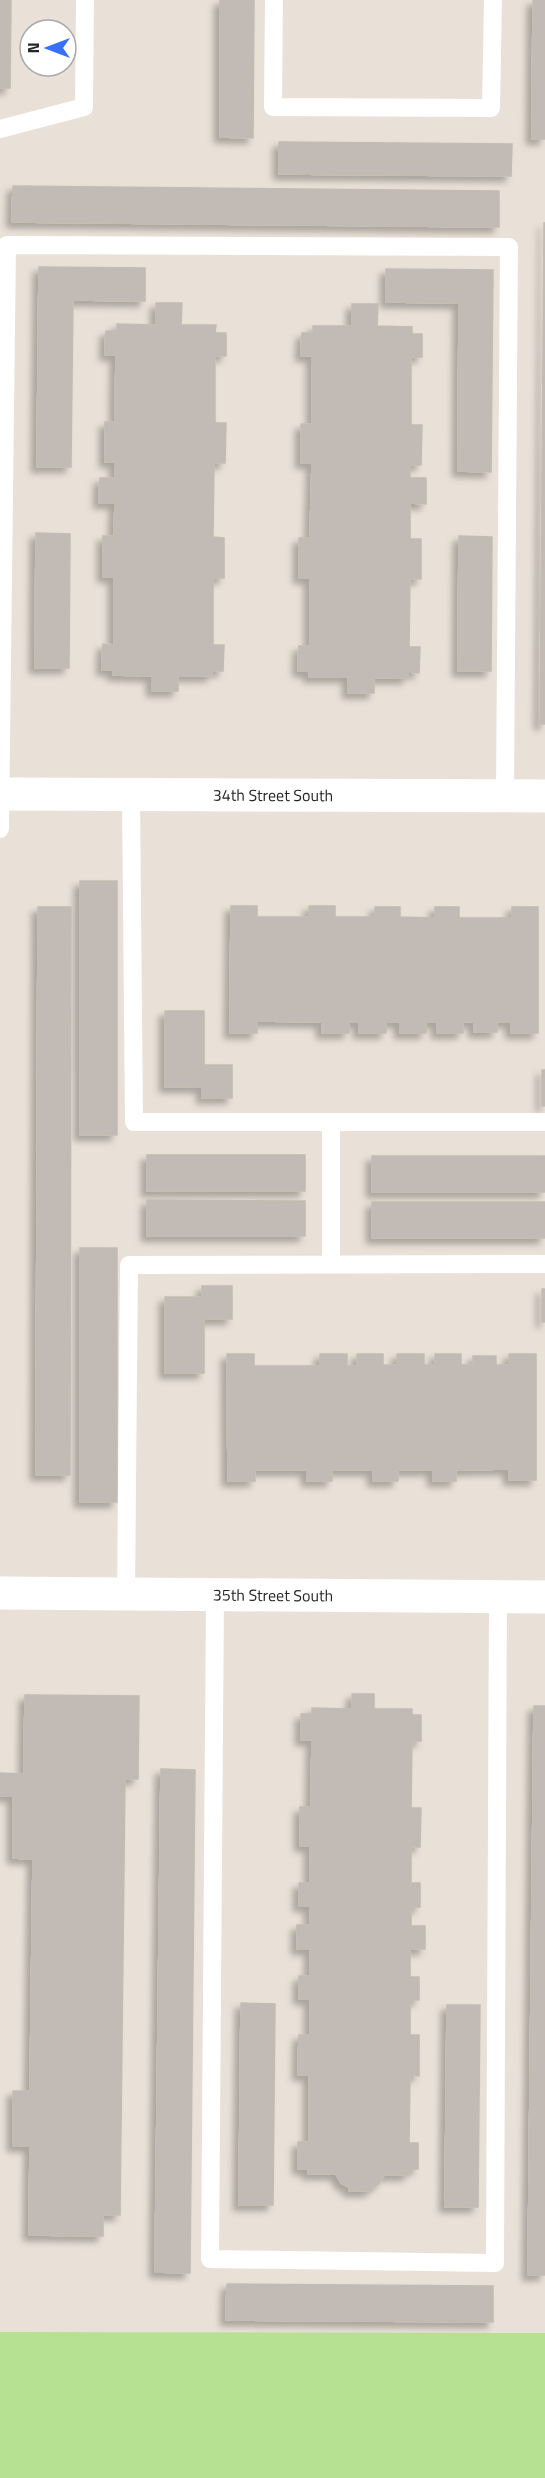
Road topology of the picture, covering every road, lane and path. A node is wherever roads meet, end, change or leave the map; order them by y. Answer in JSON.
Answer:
{"nodes":[{"id":1,"x":85,"y":0,"type":"edge"},
{"id":2,"x":274,"y":0,"type":"edge"},
{"id":3,"x":493,"y":0,"type":"edge"},
{"id":4,"x":0,"y":129,"type":"edge"},
{"id":5,"x":1,"y":794,"type":"edge"},
{"id":6,"x":131,"y":794,"type":"junction"},
{"id":7,"x":505,"y":795,"type":"junction"},
{"id":8,"x":545,"y":796,"type":"edge"},
{"id":9,"x":0,"y":829,"type":"edge"},
{"id":10,"x":331,"y":1122,"type":"junction"},
{"id":11,"x":545,"y":1122,"type":"edge"},
{"id":12,"x":545,"y":1264,"type":"edge"},
{"id":13,"x":331,"y":1265,"type":"junction"},
{"id":14,"x":0,"y":1593,"type":"edge"},
{"id":15,"x":126,"y":1595,"type":"junction"},
{"id":16,"x":215,"y":1595,"type":"junction"},
{"id":17,"x":498,"y":1596,"type":"junction"},
{"id":18,"x":545,"y":1597,"type":"edge"}],
"edges":[{"from":1,"to":4,"type":"lane"},
{"from":2,"to":3,"type":"lane"},
{"from":5,"to":6,"type":"street","name":"34th Street South"},
{"from":5,"to":7,"type":"lane"},
{"from":5,"to":9,"type":"lane"},
{"from":6,"to":7,"type":"street","name":"34th Street South"},
{"from":6,"to":10,"type":"lane"},
{"from":7,"to":8,"type":"street","name":"34th Street South"},
{"from":10,"to":11,"type":"lane"},
{"from":10,"to":13,"type":"lane"},
{"from":12,"to":13,"type":"lane"},
{"from":13,"to":15,"type":"lane"},
{"from":14,"to":15,"type":"street","name":"35th Street South"},
{"from":15,"to":16,"type":"street","name":"35th Street South"},
{"from":16,"to":17,"type":"street","name":"35th Street South"},
{"from":16,"to":17,"type":"lane"},
{"from":17,"to":18,"type":"street","name":"35th Street South"}]}
